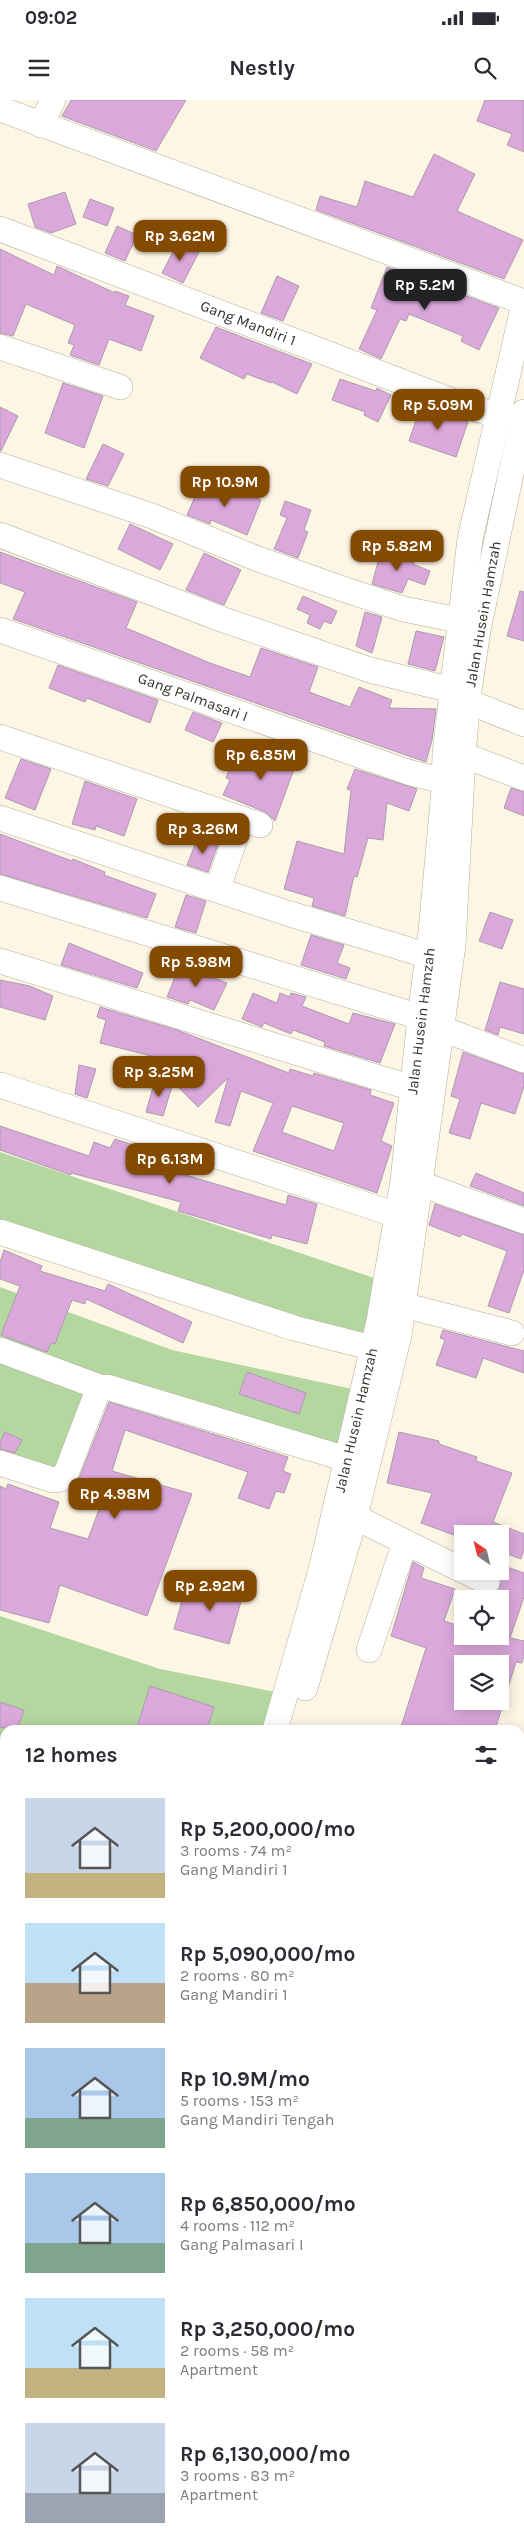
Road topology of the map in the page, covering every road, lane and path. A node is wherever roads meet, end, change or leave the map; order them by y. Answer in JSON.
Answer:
{"nodes":[{"id":1,"x":53,"y":100,"type":"edge"},
{"id":2,"x":0,"y":109,"type":"edge"},
{"id":3,"x":41,"y":125,"type":"junction"},
{"id":4,"x":0,"y":229,"type":"edge"},
{"id":5,"x":524,"y":303,"type":"edge"},
{"id":6,"x":520,"y":338,"type":"edge"},
{"id":7,"x":0,"y":347,"type":"edge"},
{"id":8,"x":120,"y":387,"type":"dead end"},
{"id":9,"x":524,"y":412,"type":"edge"},
{"id":10,"x":498,"y":415,"type":"junction"},
{"id":11,"x":0,"y":465,"type":"edge"},
{"id":12,"x":0,"y":535,"type":"edge"},
{"id":13,"x":459,"y":620,"type":"junction"},
{"id":14,"x":0,"y":630,"type":"edge"},
{"id":15,"x":460,"y":696,"type":"junction"},
{"id":16,"x":524,"y":724,"type":"edge"},
{"id":17,"x":0,"y":737,"type":"edge"},
{"id":18,"x":463,"y":755,"type":"junction"},
{"id":19,"x":524,"y":778,"type":"edge"},
{"id":20,"x":444,"y":781,"type":"junction"},
{"id":21,"x":0,"y":818,"type":"edge"},
{"id":22,"x":0,"y":888,"type":"edge"},
{"id":23,"x":217,"y":890,"type":"junction"},
{"id":24,"x":438,"y":941,"type":"junction"},
{"id":25,"x":0,"y":961,"type":"edge"},
{"id":26,"x":420,"y":1017,"type":"junction"},
{"id":27,"x":443,"y":1029,"type":"junction"},
{"id":28,"x":524,"y":1060,"type":"edge"},
{"id":29,"x":0,"y":1085,"type":"edge"},
{"id":30,"x":412,"y":1088,"type":"junction"},
{"id":31,"x":421,"y":1184,"type":"junction"},
{"id":32,"x":397,"y":1215,"type":"junction"},
{"id":33,"x":524,"y":1222,"type":"edge"},
{"id":34,"x":0,"y":1232,"type":"edge"},
{"id":35,"x":402,"y":1305,"type":"junction"},
{"id":36,"x":512,"y":1333,"type":"dead end"},
{"id":37,"x":373,"y":1348,"type":"junction"},
{"id":38,"x":0,"y":1350,"type":"edge"},
{"id":39,"x":102,"y":1388,"type":"junction"},
{"id":40,"x":357,"y":1462,"type":"junction"},
{"id":41,"x":0,"y":1463,"type":"edge"},
{"id":42,"x":356,"y":1517,"type":"junction"},
{"id":43,"x":405,"y":1542,"type":"junction"},
{"id":44,"x":454,"y":1566,"type":"edge"},
{"id":45,"x":484,"y":1580,"type":"edge"},
{"id":46,"x":488,"y":1582,"type":"dead end"},
{"id":47,"x":369,"y":1650,"type":"dead end"},
{"id":48,"x":276,"y":1725,"type":"edge"},
{"id":49,"x":294,"y":1725,"type":"edge"}],
"edges":[{"from":1,"to":3,"type":"street"},
{"from":2,"to":3,"type":"street"},
{"from":3,"to":5,"type":"street"},
{"from":4,"to":10,"type":"street","name":"Gang Mandiri 1"},
{"from":5,"to":6,"type":"street","name":"Jalan Husein Hamzah"},
{"from":6,"to":10,"type":"street","name":"Jalan Husein Hamzah"},
{"from":7,"to":8,"type":"street"},
{"from":9,"to":15,"type":"street","name":"Jalan Husein Hamzah"},
{"from":10,"to":13,"type":"street","name":"Jalan Husein Hamzah"},
{"from":11,"to":13,"type":"street"},
{"from":12,"to":15,"type":"street"},
{"from":13,"to":15,"type":"street","name":"Jalan Husein Hamzah"},
{"from":14,"to":20,"type":"street","name":"Gang Palmasari I"},
{"from":15,"to":16,"type":"street"},
{"from":15,"to":18,"type":"street","name":"Jalan Husein Hamzah"},
{"from":15,"to":20,"type":"street","name":"Jalan Husein Hamzah"},
{"from":17,"to":23,"type":"street"},
{"from":18,"to":19,"type":"street"},
{"from":18,"to":24,"type":"street","name":"Jalan Husein Hamzah"},
{"from":20,"to":24,"type":"street","name":"Jalan Husein Hamzah"},
{"from":21,"to":23,"type":"street"},
{"from":22,"to":26,"type":"street"},
{"from":23,"to":24,"type":"street"},
{"from":24,"to":26,"type":"street","name":"Jalan Husein Hamzah"},
{"from":24,"to":27,"type":"street","name":"Jalan Husein Hamzah"},
{"from":25,"to":30,"type":"street"},
{"from":26,"to":30,"type":"street","name":"Jalan Husein Hamzah"},
{"from":27,"to":28,"type":"street"},
{"from":27,"to":31,"type":"street","name":"Jalan Husein Hamzah"},
{"from":29,"to":32,"type":"street"},
{"from":30,"to":32,"type":"street","name":"Jalan Husein Hamzah"},
{"from":31,"to":33,"type":"street"},
{"from":31,"to":35,"type":"street","name":"Jalan Husein Hamzah"},
{"from":32,"to":37,"type":"street","name":"Jalan Husein Hamzah"},
{"from":34,"to":37,"type":"street"},
{"from":35,"to":36,"type":"street"},
{"from":35,"to":40,"type":"street","name":"Jalan Husein Hamzah"},
{"from":37,"to":40,"type":"street","name":"Jalan Husein Hamzah"},
{"from":38,"to":39,"type":"street"},
{"from":39,"to":40,"type":"street"},
{"from":39,"to":41,"type":"street"},
{"from":40,"to":42,"type":"street","name":"Jalan Husein Hamzah"},
{"from":40,"to":48,"type":"street","name":"Jalan Husein Hamzah"},
{"from":42,"to":43,"type":"street"},
{"from":42,"to":49,"type":"street","name":"Jalan Husein Hamzah"},
{"from":43,"to":44,"type":"street"},
{"from":43,"to":47,"type":"street"},
{"from":45,"to":46,"type":"street"}]}
